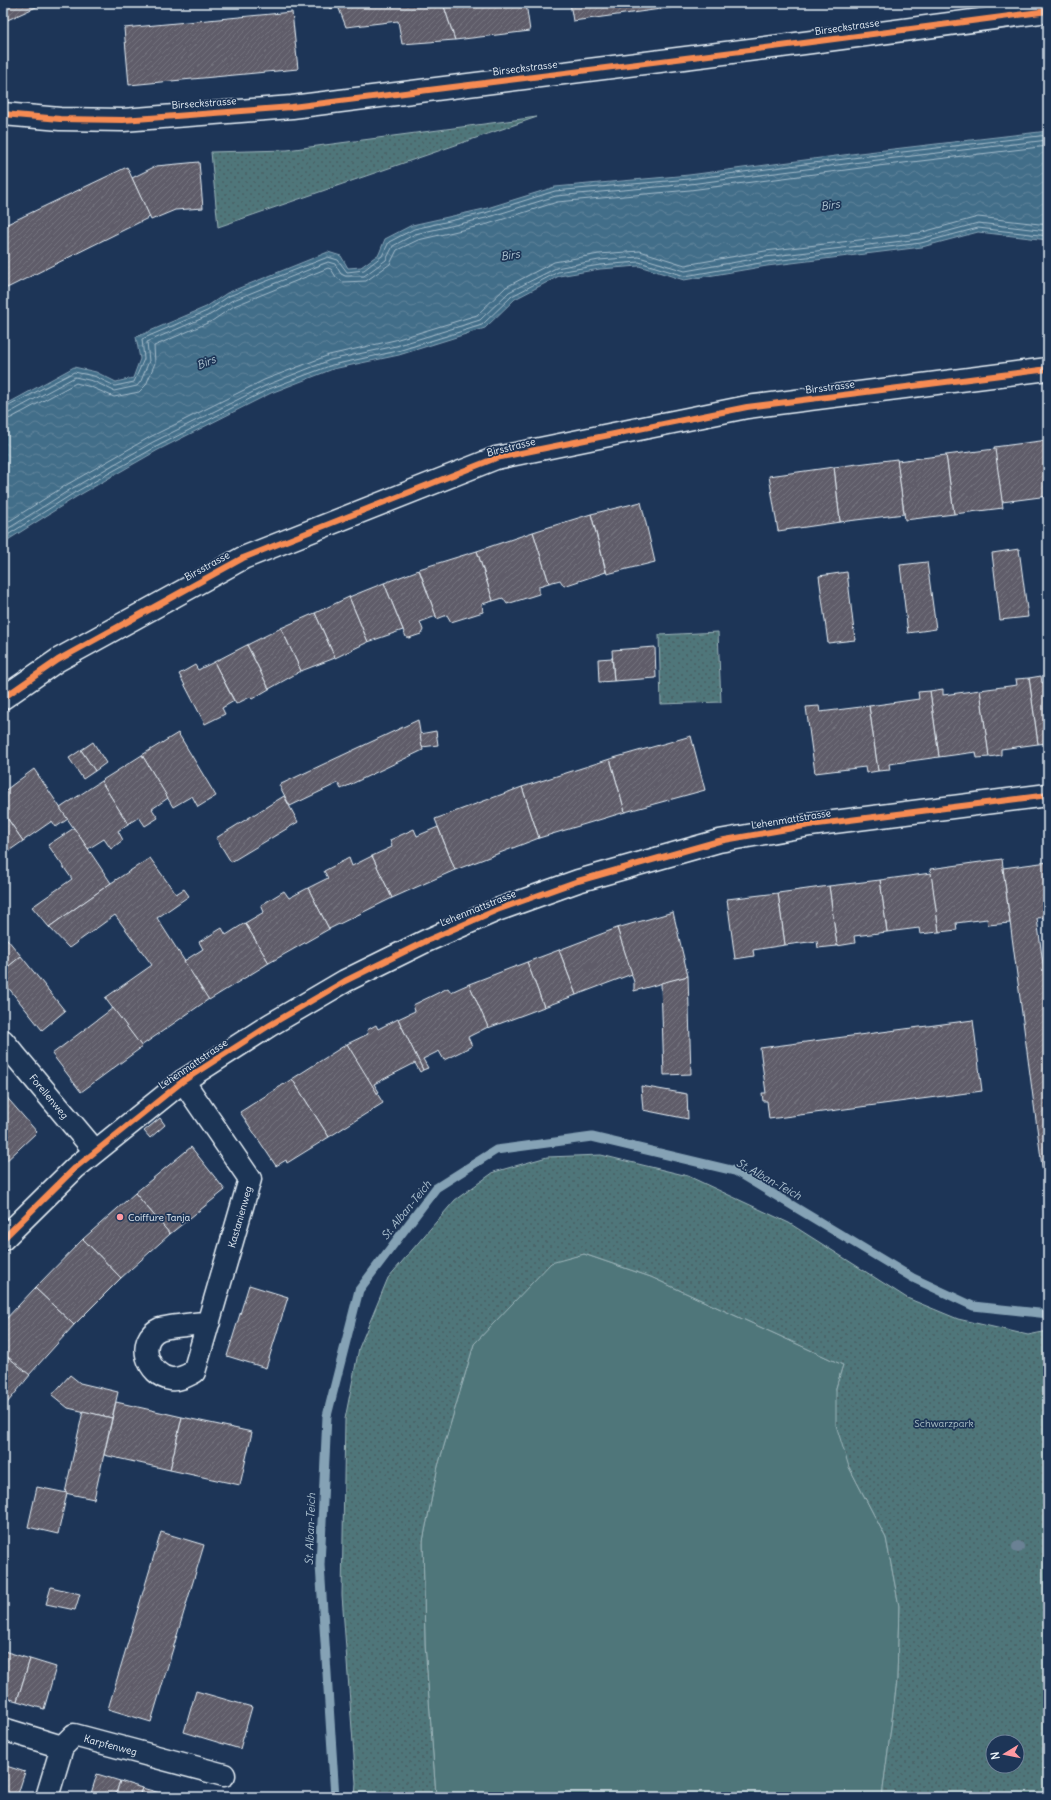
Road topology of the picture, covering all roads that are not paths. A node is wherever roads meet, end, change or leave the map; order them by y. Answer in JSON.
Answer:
{"nodes":[{"id":1,"x":1048,"y":11,"type":"edge"},
{"id":2,"x":3,"y":114,"type":"edge"},
{"id":3,"x":1048,"y":369,"type":"edge"},
{"id":4,"x":3,"y":698,"type":"edge"},
{"id":5,"x":1048,"y":795,"type":"edge"},
{"id":6,"x":3,"y":1041,"type":"edge"},
{"id":7,"x":183,"y":1081,"type":"junction"},
{"id":8,"x":95,"y":1151,"type":"junction"},
{"id":9,"x":3,"y":1239,"type":"edge"},
{"id":10,"x":209,"y":1322,"type":"dead end"},
{"id":11,"x":3,"y":1729,"type":"edge"},
{"id":12,"x":62,"y":1748,"type":"junction"},
{"id":13,"x":224,"y":1775,"type":"dead end"},
{"id":14,"x":47,"y":1797,"type":"edge"}],
"edges":[{"from":1,"to":2,"type":"street","name":"Birseckstrasse"},
{"from":3,"to":4,"type":"street","name":"Birsstrasse"},
{"from":5,"to":7,"type":"street","name":"Lehenmattstrasse"},
{"from":6,"to":8,"type":"street","name":"Forellenweg"},
{"from":7,"to":8,"type":"street","name":"Lehenmattstrasse"},
{"from":7,"to":10,"type":"street","name":"Kastanienweg"},
{"from":8,"to":9,"type":"street","name":"Lehenmattstrasse"},
{"from":11,"to":12,"type":"street"},
{"from":12,"to":13,"type":"street","name":"Karpfenweg"},
{"from":12,"to":14,"type":"street"}]}
